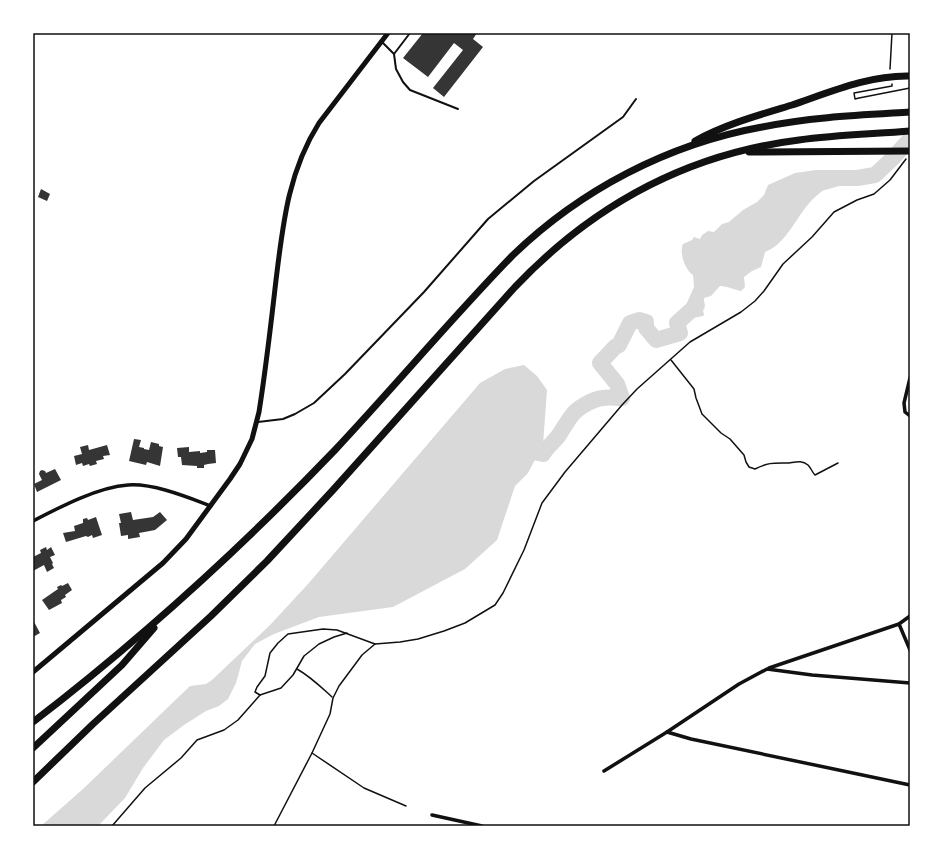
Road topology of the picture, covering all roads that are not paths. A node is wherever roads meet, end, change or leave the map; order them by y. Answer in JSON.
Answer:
{"nodes":[{"id":1,"x":388,"y":33,"type":"edge"},
{"id":2,"x":410,"y":33,"type":"edge"},
{"id":3,"x":382,"y":42,"type":"junction"},
{"id":4,"x":394,"y":54,"type":"junction"},
{"id":5,"x":910,"y":76,"type":"edge"},
{"id":6,"x":636,"y":99,"type":"dead end"},
{"id":7,"x":458,"y":109,"type":"dead end"},
{"id":8,"x":910,"y":112,"type":"edge"},
{"id":9,"x":910,"y":131,"type":"edge"},
{"id":10,"x":910,"y":151,"type":"edge"},
{"id":11,"x":676,"y":152,"type":"junction"},
{"id":12,"x":737,"y":152,"type":"junction"},
{"id":13,"x":910,"y":378,"type":"edge"},
{"id":14,"x":910,"y":416,"type":"edge"},
{"id":15,"x":257,"y":422,"type":"junction"},
{"id":16,"x":211,"y":506,"type":"junction"},
{"id":17,"x":33,"y":521,"type":"edge"},
{"id":18,"x":168,"y":611,"type":"junction"},
{"id":19,"x":910,"y":616,"type":"edge"},
{"id":20,"x":899,"y":624,"type":"junction"},
{"id":21,"x":910,"y":650,"type":"edge"},
{"id":22,"x":767,"y":669,"type":"junction"},
{"id":23,"x":33,"y":672,"type":"edge"},
{"id":24,"x":910,"y":683,"type":"edge"},
{"id":25,"x":33,"y":722,"type":"edge"},
{"id":26,"x":667,"y":732,"type":"junction"},
{"id":27,"x":33,"y":748,"type":"edge"},
{"id":28,"x":604,"y":771,"type":"dead end"},
{"id":29,"x":33,"y":782,"type":"edge"},
{"id":30,"x":910,"y":785,"type":"edge"},
{"id":31,"x":432,"y":815,"type":"dead end"},
{"id":32,"x":482,"y":826,"type":"edge"}],
"edges":[{"from":1,"to":3,"type":"main road"},
{"from":2,"to":4,"type":"lane"},
{"from":3,"to":4,"type":"lane"},
{"from":3,"to":15,"type":"main road"},
{"from":4,"to":7,"type":"lane"},
{"from":5,"to":11,"type":"highway"},
{"from":6,"to":15,"type":"lane"},
{"from":8,"to":11,"type":"highway"},
{"from":9,"to":12,"type":"highway"},
{"from":10,"to":12,"type":"highway"},
{"from":11,"to":18,"type":"highway"},
{"from":12,"to":29,"type":"highway"},
{"from":13,"to":14,"type":"street"},
{"from":15,"to":16,"type":"main road"},
{"from":16,"to":17,"type":"street"},
{"from":16,"to":23,"type":"main road"},
{"from":18,"to":25,"type":"highway"},
{"from":18,"to":27,"type":"highway"},
{"from":19,"to":20,"type":"street"},
{"from":20,"to":21,"type":"street"},
{"from":20,"to":22,"type":"street"},
{"from":22,"to":24,"type":"street"},
{"from":22,"to":26,"type":"street"},
{"from":26,"to":28,"type":"street"},
{"from":26,"to":30,"type":"street"},
{"from":31,"to":32,"type":"street"}]}
